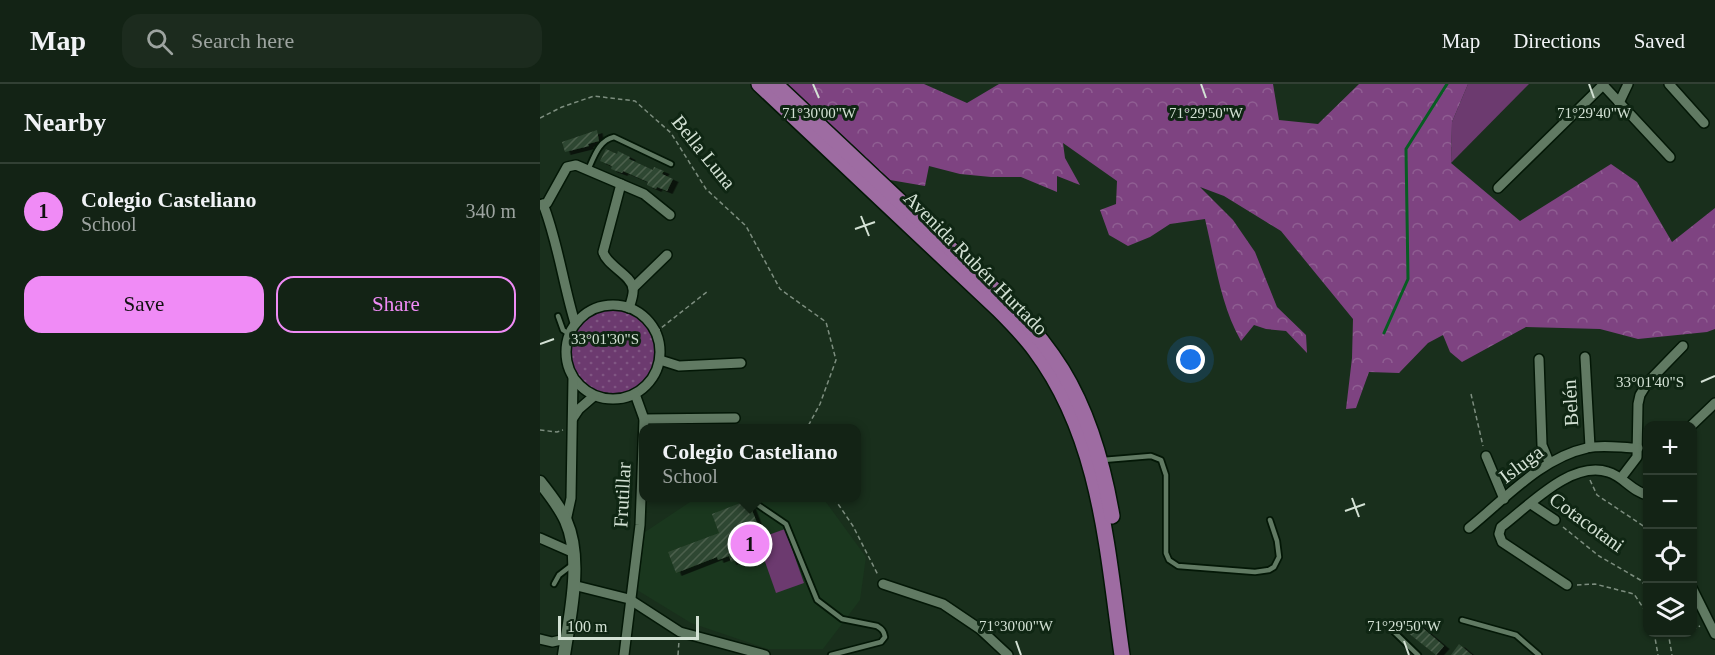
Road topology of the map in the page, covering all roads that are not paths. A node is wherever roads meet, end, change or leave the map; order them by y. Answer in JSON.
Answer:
{"nodes":[{"id":1,"x":759,"y":84,"type":"edge"},
{"id":2,"x":775,"y":84,"type":"edge"},
{"id":3,"x":1603,"y":84,"type":"edge"},
{"id":4,"x":1628,"y":84,"type":"edge"},
{"id":5,"x":1669,"y":84,"type":"edge"},
{"id":6,"x":1619,"y":103,"type":"junction"},
{"id":7,"x":1704,"y":123,"type":"dead end"},
{"id":8,"x":1670,"y":157,"type":"dead end"},
{"id":9,"x":671,"y":164,"type":"dead end"},
{"id":10,"x":588,"y":170,"type":"junction"},
{"id":11,"x":621,"y":184,"type":"junction"},
{"id":12,"x":1498,"y":188,"type":"dead end"},
{"id":13,"x":542,"y":205,"type":"edge"},
{"id":14,"x":670,"y":215,"type":"dead end"},
{"id":15,"x":667,"y":255,"type":"dead end"},
{"id":16,"x":633,"y":288,"type":"junction"},
{"id":17,"x":629,"y":308,"type":"junction"},
{"id":18,"x":558,"y":316,"type":"dead end"},
{"id":19,"x":575,"y":323,"type":"junction"},
{"id":20,"x":569,"y":334,"type":"junction"},
{"id":21,"x":1683,"y":346,"type":"dead end"},
{"id":22,"x":1585,"y":357,"type":"dead end"},
{"id":23,"x":1539,"y":359,"type":"dead end"},
{"id":24,"x":660,"y":360,"type":"junction"},
{"id":25,"x":741,"y":363,"type":"dead end"},
{"id":26,"x":573,"y":378,"type":"junction"},
{"id":27,"x":635,"y":394,"type":"junction"},
{"id":28,"x":594,"y":396,"type":"junction"},
{"id":29,"x":1715,"y":403,"type":"edge"},
{"id":30,"x":735,"y":418,"type":"dead end"},
{"id":31,"x":644,"y":419,"type":"junction"},
{"id":32,"x":1695,"y":421,"type":"edge"},
{"id":33,"x":573,"y":423,"type":"junction"},
{"id":34,"x":644,"y":424,"type":"edge"},
{"id":35,"x":1590,"y":447,"type":"junction"},
{"id":36,"x":1638,"y":448,"type":"junction"},
{"id":37,"x":1486,"y":456,"type":"road end"},
{"id":38,"x":1100,"y":460,"type":"junction"},
{"id":39,"x":1549,"y":462,"type":"junction"},
{"id":40,"x":1621,"y":478,"type":"junction"},
{"id":41,"x":540,"y":482,"type":"edge"},
{"id":42,"x":1643,"y":494,"type":"edge"},
{"id":43,"x":1504,"y":500,"type":"junction"},
{"id":44,"x":640,"y":502,"type":"edge"},
{"id":45,"x":1532,"y":504,"type":"junction"},
{"id":46,"x":758,"y":505,"type":"dead end"},
{"id":47,"x":1270,"y":520,"type":"dead end"},
{"id":48,"x":1555,"y":520,"type":"road end"},
{"id":49,"x":566,"y":521,"type":"junction"},
{"id":50,"x":1469,"y":528,"type":"dead end"},
{"id":51,"x":540,"y":538,"type":"edge"},
{"id":52,"x":574,"y":558,"type":"junction"},
{"id":53,"x":554,"y":584,"type":"dead end"},
{"id":54,"x":883,"y":584,"type":"road end"},
{"id":55,"x":573,"y":585,"type":"junction"},
{"id":56,"x":1567,"y":585,"type":"road end"},
{"id":57,"x":1697,"y":598,"type":"edge"},
{"id":58,"x":629,"y":599,"type":"junction"},
{"id":59,"x":1462,"y":620,"type":"dead end"},
{"id":60,"x":1389,"y":627,"type":"dead end"},
{"id":61,"x":1715,"y":634,"type":"edge"},
{"id":62,"x":540,"y":639,"type":"edge"},
{"id":63,"x":567,"y":639,"type":"junction"},
{"id":64,"x":729,"y":651,"type":"edge"},
{"id":65,"x":564,"y":655,"type":"edge"},
{"id":66,"x":624,"y":655,"type":"edge"},
{"id":67,"x":765,"y":655,"type":"edge"},
{"id":68,"x":831,"y":655,"type":"edge"},
{"id":69,"x":1008,"y":655,"type":"edge"},
{"id":70,"x":1122,"y":655,"type":"edge"},
{"id":71,"x":1133,"y":655,"type":"edge"},
{"id":72,"x":1418,"y":655,"type":"edge"},
{"id":73,"x":1539,"y":655,"type":"edge"}],
"edges":[{"from":1,"to":70,"type":"highway","name":"Avenida Rubén Hurtado"},
{"from":2,"to":38,"type":"highway","name":"Avenida Rubén Hurtado"},
{"from":3,"to":6,"type":"street"},
{"from":3,"to":12,"type":"street"},
{"from":4,"to":6,"type":"street"},
{"from":5,"to":7,"type":"street"},
{"from":6,"to":8,"type":"street"},
{"from":9,"to":10,"type":"lane"},
{"from":10,"to":11,"type":"street"},
{"from":10,"to":13,"type":"street"},
{"from":11,"to":14,"type":"street"},
{"from":11,"to":16,"type":"street"},
{"from":13,"to":19,"type":"street"},
{"from":15,"to":16,"type":"street"},
{"from":16,"to":17,"type":"street"},
{"from":17,"to":19,"type":"street"},
{"from":17,"to":24,"type":"street"},
{"from":18,"to":20,"type":"lane"},
{"from":19,"to":20,"type":"street"},
{"from":20,"to":26,"type":"street"},
{"from":21,"to":36,"type":"street"},
{"from":22,"to":35,"type":"street","name":"Belén"},
{"from":23,"to":39,"type":"street"},
{"from":24,"to":25,"type":"street"},
{"from":24,"to":27,"type":"street"},
{"from":26,"to":28,"type":"street"},
{"from":26,"to":33,"type":"street"},
{"from":27,"to":28,"type":"street"},
{"from":27,"to":31,"type":"street","name":"Frutillar"},
{"from":28,"to":33,"type":"street"},
{"from":29,"to":32,"type":"street"},
{"from":30,"to":31,"type":"street"},
{"from":31,"to":34,"type":"street","name":"Frutillar"},
{"from":33,"to":49,"type":"street"},
{"from":35,"to":36,"type":"street","name":"Isluga"},
{"from":35,"to":39,"type":"street","name":"Isluga"},
{"from":36,"to":40,"type":"street"},
{"from":37,"to":43,"type":"street"},
{"from":38,"to":47,"type":"lane"},
{"from":38,"to":71,"type":"highway","name":"Avenida Rubén Hurtado"},
{"from":39,"to":43,"type":"street","name":"Isluga"},
{"from":40,"to":42,"type":"street"},
{"from":40,"to":45,"type":"street","name":"Isluga"},
{"from":41,"to":49,"type":"street"},
{"from":43,"to":50,"type":"street","name":"Isluga"},
{"from":44,"to":58,"type":"street","name":"Frutillar"},
{"from":45,"to":48,"type":"street","name":"Cotacotani"},
{"from":45,"to":56,"type":"street","name":"Isluga"},
{"from":46,"to":68,"type":"lane"},
{"from":49,"to":52,"type":"street"},
{"from":51,"to":52,"type":"street"},
{"from":52,"to":53,"type":"lane"},
{"from":52,"to":55,"type":"street"},
{"from":54,"to":69,"type":"street"},
{"from":55,"to":58,"type":"street"},
{"from":55,"to":63,"type":"street"},
{"from":57,"to":61,"type":"street"},
{"from":58,"to":64,"type":"street"},
{"from":58,"to":66,"type":"street","name":"Frutillar"},
{"from":59,"to":73,"type":"lane"},
{"from":60,"to":72,"type":"lane"},
{"from":62,"to":63,"type":"street"},
{"from":63,"to":65,"type":"street"},
{"from":64,"to":67,"type":"street"}]}
